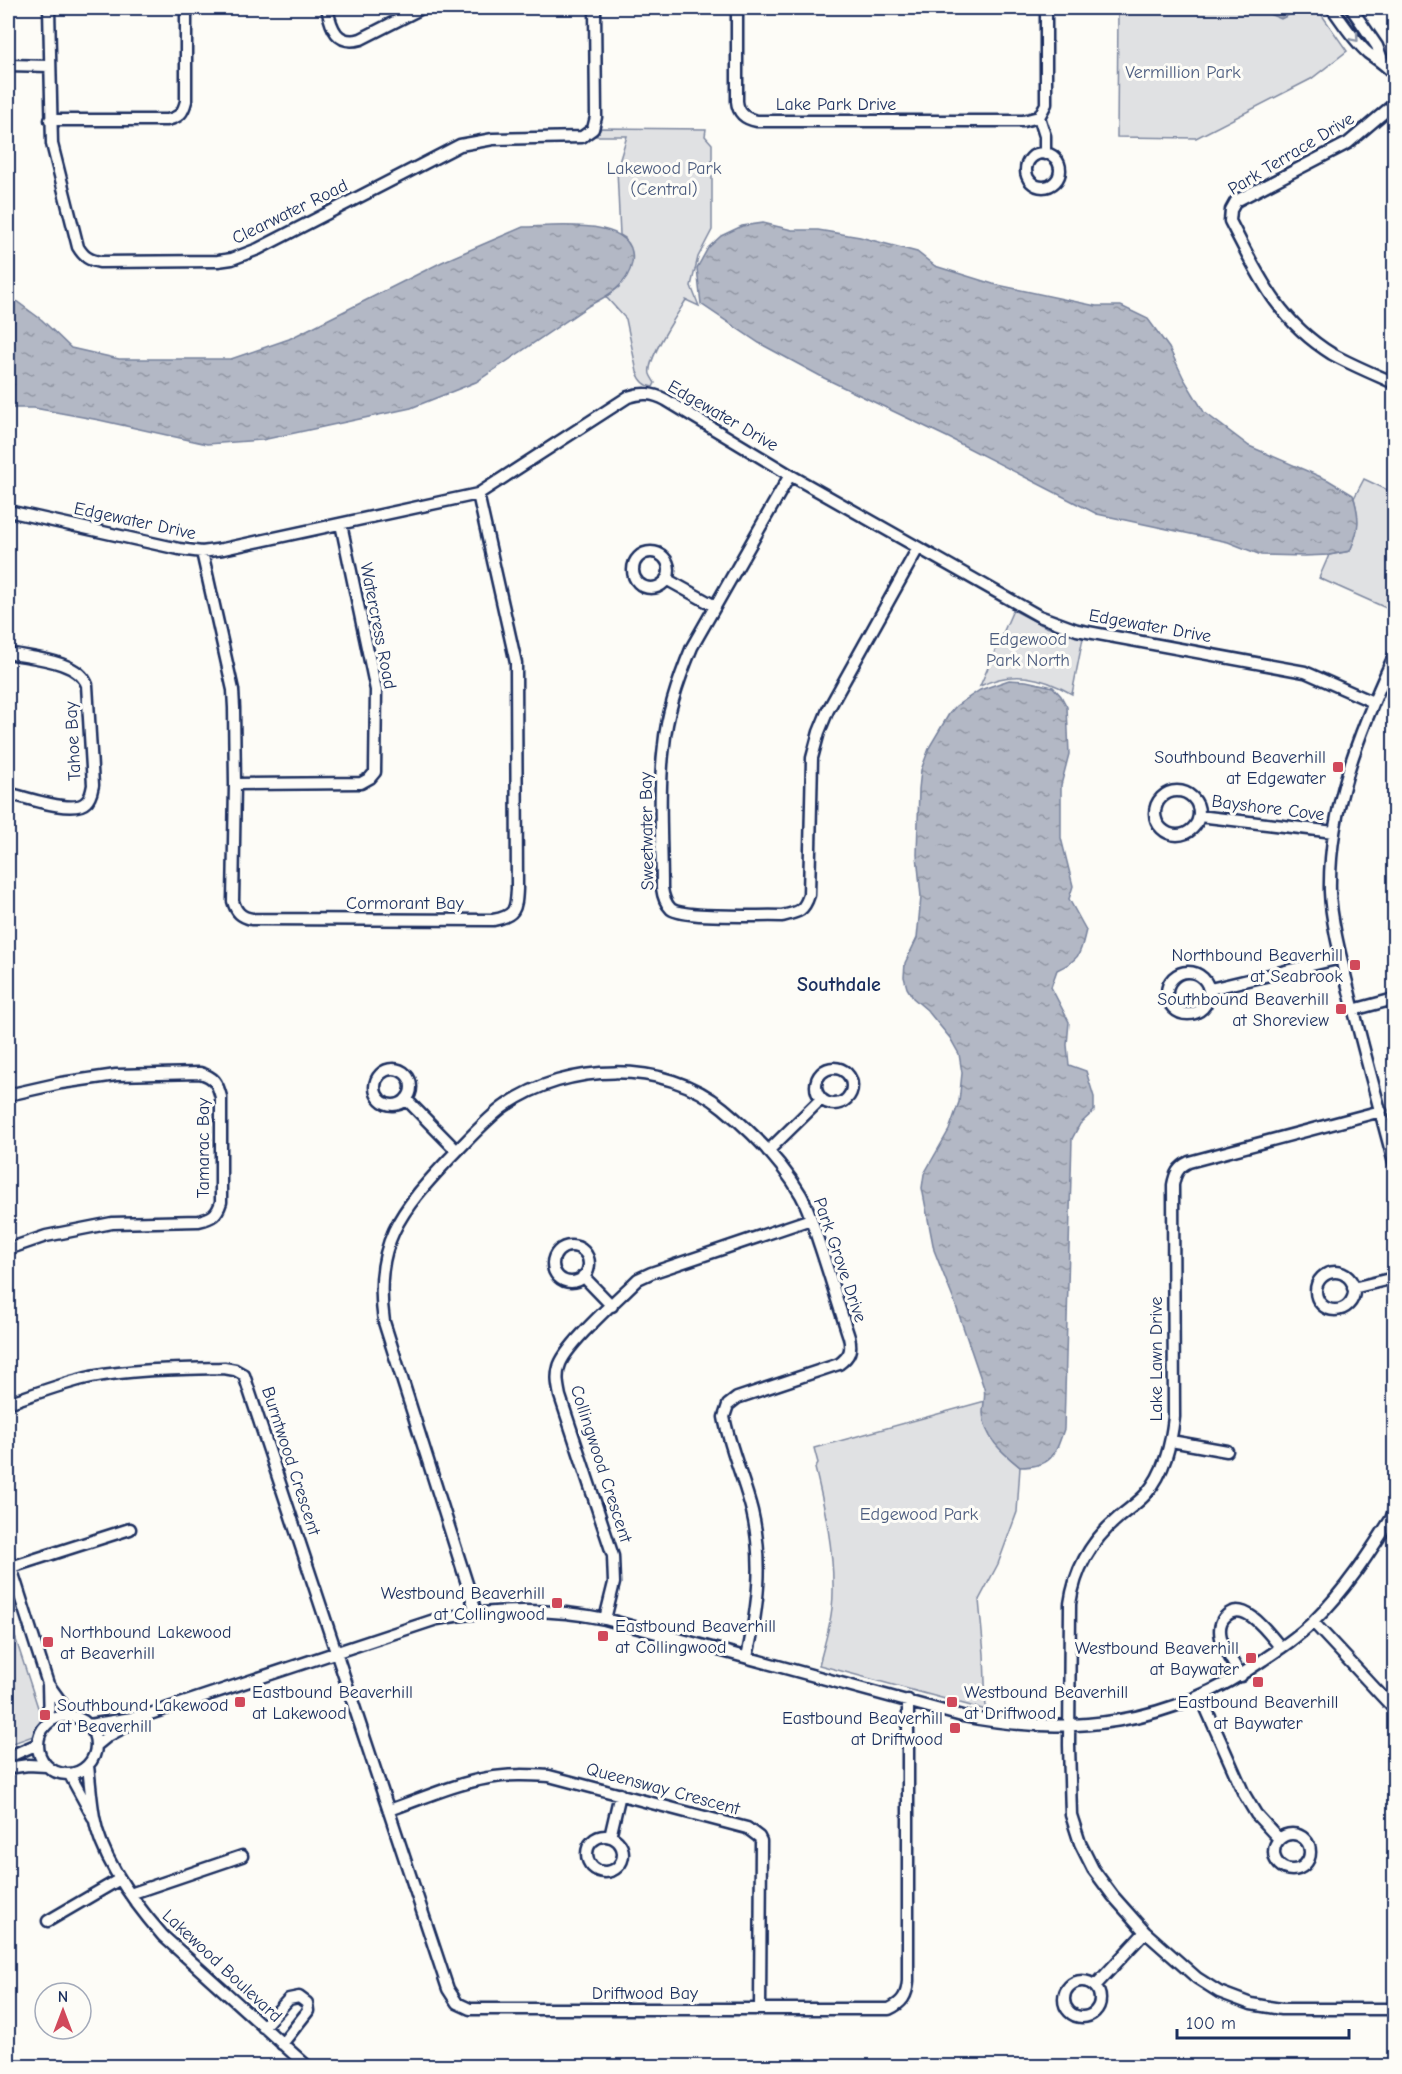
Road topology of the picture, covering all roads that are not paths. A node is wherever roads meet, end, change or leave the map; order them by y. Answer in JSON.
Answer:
{"nodes":[{"id":1,"x":49,"y":8,"type":"edge"},
{"id":2,"x":186,"y":8,"type":"edge"},
{"id":3,"x":327,"y":8,"type":"edge"},
{"id":4,"x":422,"y":8,"type":"edge"},
{"id":5,"x":595,"y":8,"type":"edge"},
{"id":6,"x":737,"y":8,"type":"edge"},
{"id":7,"x":1046,"y":8,"type":"edge"},
{"id":8,"x":1332,"y":8,"type":"edge"},
{"id":9,"x":1351,"y":8,"type":"edge"},
{"id":10,"x":1384,"y":62,"type":"junction"},
{"id":11,"x":8,"y":65,"type":"edge"},
{"id":12,"x":50,"y":66,"type":"junction"},
{"id":13,"x":1395,"y":74,"type":"edge"},
{"id":14,"x":1395,"y":104,"type":"edge"},
{"id":15,"x":1039,"y":117,"type":"junction"},
{"id":16,"x":50,"y":120,"type":"junction"},
{"id":17,"x":1045,"y":154,"type":"dead end"},
{"id":18,"x":1395,"y":383,"type":"edge"},
{"id":19,"x":790,"y":475,"type":"junction"},
{"id":20,"x":478,"y":494,"type":"junction"},
{"id":21,"x":8,"y":511,"type":"edge"},
{"id":22,"x":341,"y":524,"type":"junction"},
{"id":23,"x":918,"y":548,"type":"junction"},
{"id":24,"x":202,"y":552,"type":"junction"},
{"id":25,"x":666,"y":579,"type":"dead end"},
{"id":26,"x":715,"y":606,"type":"junction"},
{"id":27,"x":8,"y":653,"type":"edge"},
{"id":28,"x":1395,"y":656,"type":"edge"},
{"id":29,"x":1373,"y":702,"type":"junction"},
{"id":30,"x":235,"y":784,"type":"junction"},
{"id":31,"x":8,"y":793,"type":"edge"},
{"id":32,"x":1199,"y":816,"type":"junction"},
{"id":33,"x":1334,"y":832,"type":"junction"},
{"id":34,"x":1341,"y":958,"type":"junction"},
{"id":35,"x":1210,"y":989,"type":"junction"},
{"id":36,"x":1395,"y":999,"type":"edge"},
{"id":37,"x":1353,"y":1010,"type":"junction"},
{"id":38,"x":8,"y":1095,"type":"edge"},
{"id":39,"x":821,"y":1099,"type":"dead end"},
{"id":40,"x":406,"y":1100,"type":"dead end"},
{"id":41,"x":1381,"y":1111,"type":"junction"},
{"id":42,"x":457,"y":1151,"type":"junction"},
{"id":43,"x":768,"y":1151,"type":"junction"},
{"id":44,"x":1395,"y":1163,"type":"edge"},
{"id":45,"x":811,"y":1220,"type":"junction"},
{"id":46,"x":8,"y":1249,"type":"edge"},
{"id":47,"x":584,"y":1276,"type":"dead end"},
{"id":48,"x":1395,"y":1278,"type":"edge"},
{"id":49,"x":1353,"y":1288,"type":"dead end"},
{"id":50,"x":612,"y":1306,"type":"junction"},
{"id":51,"x":8,"y":1403,"type":"edge"},
{"id":52,"x":1171,"y":1441,"type":"junction"},
{"id":53,"x":1227,"y":1451,"type":"dead end"},
{"id":54,"x":1393,"y":1517,"type":"edge"},
{"id":55,"x":130,"y":1529,"type":"dead end"},
{"id":56,"x":9,"y":1563,"type":"edge"},
{"id":57,"x":476,"y":1612,"type":"junction"},
{"id":58,"x":605,"y":1619,"type":"junction"},
{"id":59,"x":1313,"y":1622,"type":"junction"},
{"id":60,"x":1281,"y":1648,"type":"junction"},
{"id":61,"x":337,"y":1652,"type":"junction"},
{"id":62,"x":747,"y":1657,"type":"junction"},
{"id":63,"x":1241,"y":1676,"type":"junction"},
{"id":64,"x":48,"y":1684,"type":"junction"},
{"id":65,"x":1202,"y":1697,"type":"junction"},
{"id":66,"x":908,"y":1700,"type":"junction"},
{"id":67,"x":1395,"y":1709,"type":"edge"},
{"id":68,"x":71,"y":1716,"type":"junction"},
{"id":69,"x":144,"y":1716,"type":"junction"},
{"id":70,"x":49,"y":1722,"type":"junction"},
{"id":71,"x":89,"y":1725,"type":"junction"},
{"id":72,"x":1069,"y":1726,"type":"junction"},
{"id":73,"x":38,"y":1744,"type":"junction"},
{"id":74,"x":97,"y":1745,"type":"junction"},
{"id":75,"x":8,"y":1757,"type":"edge"},
{"id":76,"x":46,"y":1766,"type":"junction"},
{"id":77,"x":88,"y":1766,"type":"junction"},
{"id":78,"x":8,"y":1768,"type":"edge"},
{"id":79,"x":70,"y":1775,"type":"junction"},
{"id":80,"x":620,"y":1794,"type":"junction"},
{"id":81,"x":389,"y":1810,"type":"junction"},
{"id":82,"x":94,"y":1817,"type":"junction"},
{"id":83,"x":610,"y":1837,"type":"dead end"},
{"id":84,"x":1279,"y":1839,"type":"dead end"},
{"id":85,"x":242,"y":1856,"type":"dead end"},
{"id":86,"x":120,"y":1879,"type":"junction"},
{"id":87,"x":130,"y":1894,"type":"junction"},
{"id":88,"x":48,"y":1921,"type":"dead end"},
{"id":89,"x":1145,"y":1932,"type":"junction"},
{"id":90,"x":1095,"y":1986,"type":"dead end"},
{"id":91,"x":1395,"y":2008,"type":"edge"},
{"id":92,"x":760,"y":2009,"type":"junction"},
{"id":93,"x":263,"y":2027,"type":"junction"},
{"id":94,"x":282,"y":2044,"type":"junction"},
{"id":95,"x":307,"y":2067,"type":"edge"}],
"edges":[{"from":1,"to":12,"type":"street","name":"Clearwater Road"},
{"from":2,"to":16,"type":"street"},
{"from":3,"to":4,"type":"street"},
{"from":5,"to":16,"type":"street","name":"Clearwater Road"},
{"from":6,"to":15,"type":"street","name":"Lake Park Drive"},
{"from":7,"to":15,"type":"street"},
{"from":8,"to":10,"type":"street","one_way":true},
{"from":9,"to":10,"type":"street"},
{"from":10,"to":13,"type":"street"},
{"from":11,"to":12,"type":"street"},
{"from":12,"to":16,"type":"street","name":"Clearwater Road"},
{"from":14,"to":18,"type":"street","name":"Park Terrace Drive"},
{"from":15,"to":17,"type":"street"},
{"from":19,"to":20,"type":"street","name":"Edgewater Drive"},
{"from":19,"to":23,"type":"street","name":"Edgewater Drive"},
{"from":19,"to":26,"type":"street","name":"Sweetwater Bay"},
{"from":20,"to":22,"type":"street","name":"Edgewater Drive"},
{"from":20,"to":30,"type":"street","name":"Cormorant Bay"},
{"from":21,"to":24,"type":"street","name":"Edgewater Drive"},
{"from":22,"to":24,"type":"street","name":"Edgewater Drive"},
{"from":22,"to":30,"type":"street","name":"Watercress Road"},
{"from":23,"to":26,"type":"street","name":"Sweetwater Bay"},
{"from":23,"to":29,"type":"street","name":"Edgewater Drive"},
{"from":24,"to":30,"type":"street","name":"Cormorant Bay"},
{"from":25,"to":26,"type":"street"},
{"from":27,"to":31,"type":"street","name":"Tahoe Bay"},
{"from":28,"to":29,"type":"street"},
{"from":29,"to":33,"type":"street"},
{"from":32,"to":32,"type":"street","name":"Bayshore Cove"},
{"from":32,"to":33,"type":"street","name":"Bayshore Cove"},
{"from":33,"to":34,"type":"street"},
{"from":34,"to":35,"type":"street"},
{"from":34,"to":37,"type":"street"},
{"from":35,"to":35,"type":"street"},
{"from":36,"to":37,"type":"street"},
{"from":37,"to":41,"type":"street"},
{"from":38,"to":46,"type":"street","name":"Tamarac Bay"},
{"from":39,"to":43,"type":"street"},
{"from":40,"to":42,"type":"street"},
{"from":41,"to":44,"type":"street"},
{"from":41,"to":52,"type":"street","name":"Lake Lawn Drive"},
{"from":42,"to":43,"type":"street","name":"Park Grove Drive"},
{"from":42,"to":57,"type":"street","name":"Park Grove Drive"},
{"from":43,"to":45,"type":"street","name":"Park Grove Drive"},
{"from":45,"to":50,"type":"street","name":"Collingwood Crescent"},
{"from":45,"to":62,"type":"street","name":"Park Grove Drive"},
{"from":47,"to":50,"type":"street"},
{"from":48,"to":49,"type":"street"},
{"from":50,"to":58,"type":"street","name":"Collingwood Crescent"},
{"from":51,"to":61,"type":"street","name":"Burntwood Crescent"},
{"from":52,"to":53,"type":"street"},
{"from":52,"to":72,"type":"street","name":"Lake Lawn Drive"},
{"from":54,"to":59,"type":"street"},
{"from":55,"to":56,"type":"street"},
{"from":56,"to":64,"type":"street"},
{"from":57,"to":58,"type":"street"},
{"from":57,"to":61,"type":"street"},
{"from":58,"to":62,"type":"street"},
{"from":59,"to":60,"type":"street"},
{"from":59,"to":67,"type":"street"},
{"from":60,"to":63,"type":"street"},
{"from":60,"to":63,"type":"street"},
{"from":61,"to":69,"type":"street"},
{"from":61,"to":81,"type":"street","name":"Driftwood Bay"},
{"from":62,"to":66,"type":"street"},
{"from":63,"to":65,"type":"street"},
{"from":64,"to":68,"type":"street"},
{"from":64,"to":70,"type":"street"},
{"from":65,"to":72,"type":"street"},
{"from":65,"to":84,"type":"street"},
{"from":66,"to":72,"type":"street"},
{"from":66,"to":92,"type":"street","name":"Driftwood Bay"},
{"from":68,"to":70,"type":"street"},
{"from":68,"to":71,"type":"street"},
{"from":69,"to":71,"type":"street"},
{"from":69,"to":74,"type":"street"},
{"from":70,"to":73,"type":"street"},
{"from":71,"to":74,"type":"street"},
{"from":72,"to":89,"type":"street","name":"Lake Lawn Drive"},
{"from":73,"to":75,"type":"street"},
{"from":73,"to":76,"type":"street"},
{"from":74,"to":77,"type":"street"},
{"from":76,"to":78,"type":"street"},
{"from":76,"to":79,"type":"street"},
{"from":77,"to":79,"type":"street"},
{"from":77,"to":82,"type":"street","name":"Lakewood Boulevard"},
{"from":79,"to":82,"type":"street","name":"Lakewood Boulevard"},
{"from":80,"to":81,"type":"street","name":"Queensway Crescent"},
{"from":80,"to":83,"type":"street"},
{"from":80,"to":92,"type":"street","name":"Queensway Crescent"},
{"from":81,"to":92,"type":"street","name":"Driftwood Bay"},
{"from":82,"to":86,"type":"street","name":"Lakewood Boulevard"},
{"from":85,"to":87,"type":"street"},
{"from":86,"to":87,"type":"street","name":"Lakewood Boulevard"},
{"from":86,"to":88,"type":"street"},
{"from":87,"to":93,"type":"street","name":"Lakewood Boulevard"},
{"from":89,"to":90,"type":"street"},
{"from":89,"to":91,"type":"street","name":"Lake Lawn Drive"},
{"from":93,"to":94,"type":"street","name":"Lakewood Boulevard"},
{"from":93,"to":94,"type":"street"},
{"from":94,"to":95,"type":"street","name":"Lakewood Boulevard"}]}
